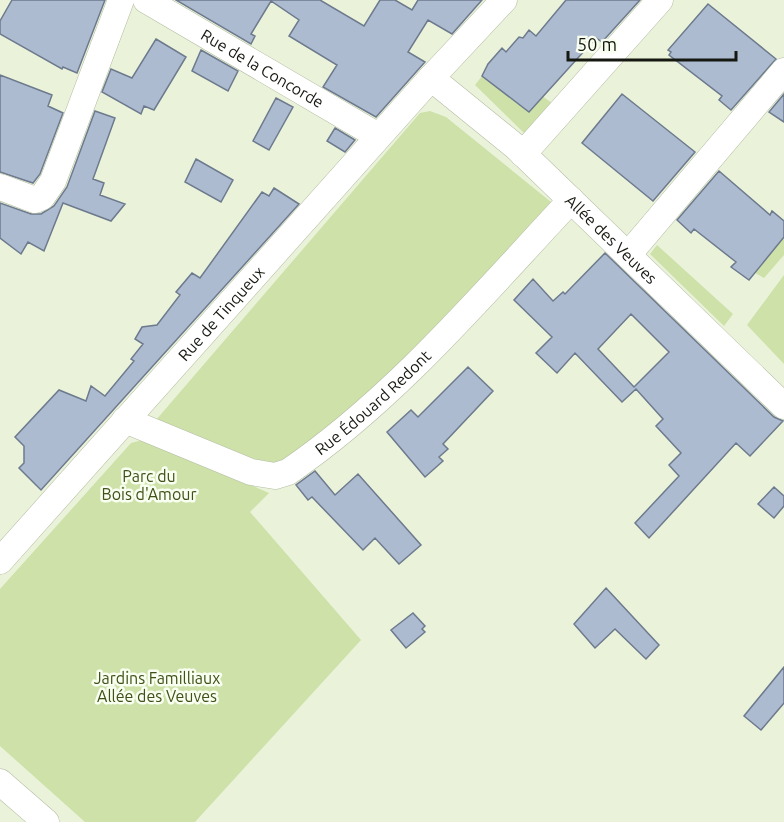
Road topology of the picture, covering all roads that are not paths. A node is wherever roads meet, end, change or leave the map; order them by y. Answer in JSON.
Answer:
{"nodes":[{"id":1,"x":121,"y":0,"type":"edge"},
{"id":2,"x":146,"y":0,"type":"edge"},
{"id":3,"x":504,"y":0,"type":"edge"},
{"id":4,"x":660,"y":0,"type":"edge"},
{"id":5,"x":784,"y":70,"type":"edge"},
{"id":6,"x":436,"y":72,"type":"junction"},
{"id":7,"x":378,"y":136,"type":"junction"},
{"id":8,"x":523,"y":154,"type":"junction"},
{"id":9,"x":0,"y":187,"type":"edge"},
{"id":10,"x":572,"y":200,"type":"junction"},
{"id":11,"x":628,"y":255,"type":"junction"},
{"id":12,"x":784,"y":406,"type":"edge"},
{"id":13,"x":125,"y":420,"type":"junction"},
{"id":14,"x":1,"y":559,"type":"edge"},
{"id":15,"x":0,"y":782,"type":"edge"},
{"id":16,"x":46,"y":822,"type":"edge"}],
"edges":[{"from":1,"to":9,"type":"street"},
{"from":2,"to":7,"type":"street","name":"Rue de la Concorde"},
{"from":3,"to":6,"type":"street","name":"Rue de Tinqueux"},
{"from":4,"to":8,"type":"street"},
{"from":5,"to":11,"type":"street"},
{"from":6,"to":7,"type":"street","name":"Rue de Tinqueux"},
{"from":6,"to":8,"type":"street","name":"Allée des Veuves"},
{"from":7,"to":13,"type":"street","name":"Rue de Tinqueux"},
{"from":8,"to":10,"type":"street","name":"Allée des Veuves"},
{"from":10,"to":11,"type":"street","name":"Allée des Veuves"},
{"from":10,"to":13,"type":"street","name":"Rue Édouard Redont"},
{"from":11,"to":12,"type":"street","name":"Allée des Veuves"},
{"from":13,"to":14,"type":"street","name":"Rue de Tinqueux"},
{"from":15,"to":16,"type":"street"}]}
